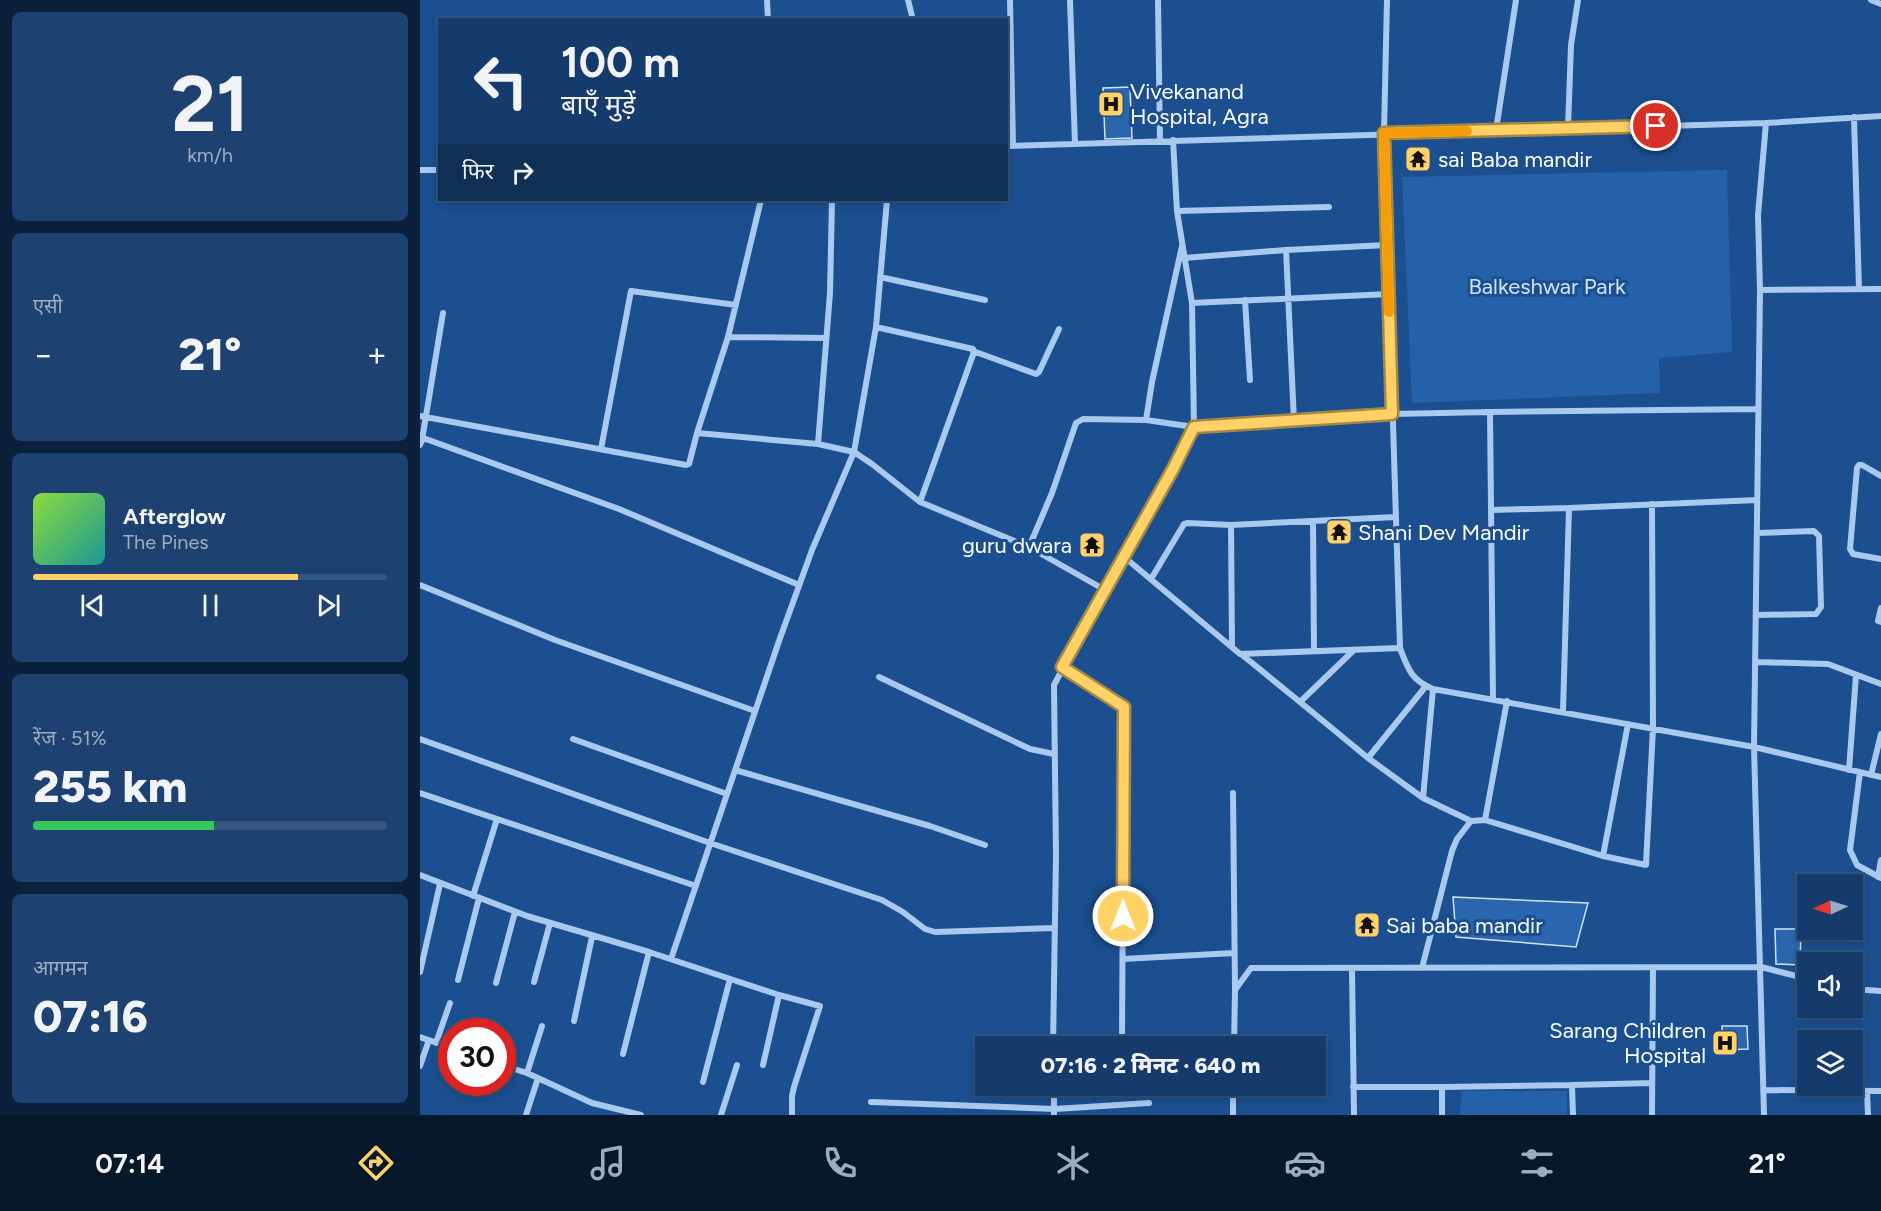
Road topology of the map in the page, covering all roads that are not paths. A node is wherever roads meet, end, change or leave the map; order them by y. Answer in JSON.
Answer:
{"nodes":[{"id":1,"x":767,"y":0,"type":"edge"},
{"id":2,"x":908,"y":0,"type":"edge"},
{"id":3,"x":1010,"y":0,"type":"edge"},
{"id":4,"x":1070,"y":0,"type":"edge"},
{"id":5,"x":1158,"y":0,"type":"edge"},
{"id":6,"x":1387,"y":0,"type":"edge"},
{"id":7,"x":1516,"y":0,"type":"edge"},
{"id":8,"x":1578,"y":0,"type":"edge"},
{"id":9,"x":1870,"y":0,"type":"edge"},
{"id":10,"x":1881,"y":4,"type":"edge"},
{"id":11,"x":768,"y":18,"type":"edge"},
{"id":12,"x":912,"y":18,"type":"edge"},
{"id":13,"x":1881,"y":116,"type":"edge"},
{"id":14,"x":1854,"y":117,"type":"junction"},
{"id":15,"x":1766,"y":123,"type":"junction"},
{"id":16,"x":1568,"y":128,"type":"junction"},
{"id":17,"x":1496,"y":130,"type":"junction"},
{"id":18,"x":1384,"y":133,"type":"junction"},
{"id":19,"x":1173,"y":140,"type":"junction"},
{"id":20,"x":1160,"y":141,"type":"junction"},
{"id":21,"x":1075,"y":144,"type":"junction"},
{"id":22,"x":1010,"y":146,"type":"edge"},
{"id":23,"x":420,"y":170,"type":"edge"},
{"id":24,"x":438,"y":170,"type":"edge"},
{"id":25,"x":761,"y":201,"type":"edge"},
{"id":26,"x":832,"y":201,"type":"edge"},
{"id":27,"x":887,"y":201,"type":"edge"},
{"id":28,"x":1329,"y":207,"type":"dead end"},
{"id":29,"x":1177,"y":211,"type":"junction"},
{"id":30,"x":1387,"y":245,"type":"junction"},
{"id":31,"x":1182,"y":246,"type":"junction"},
{"id":32,"x":1286,"y":250,"type":"junction"},
{"id":33,"x":1185,"y":258,"type":"junction"},
{"id":34,"x":880,"y":277,"type":"junction"},
{"id":35,"x":1858,"y":289,"type":"junction"},
{"id":36,"x":1881,"y":289,"type":"edge"},
{"id":37,"x":1760,"y":290,"type":"junction"},
{"id":38,"x":1389,"y":294,"type":"junction"},
{"id":39,"x":1289,"y":298,"type":"junction"},
{"id":40,"x":985,"y":300,"type":"dead end"},
{"id":41,"x":1245,"y":300,"type":"junction"},
{"id":42,"x":1192,"y":303,"type":"junction"},
{"id":43,"x":736,"y":305,"type":"junction"},
{"id":44,"x":443,"y":313,"type":"dead end"},
{"id":45,"x":876,"y":327,"type":"junction"},
{"id":46,"x":1059,"y":329,"type":"dead end"},
{"id":47,"x":728,"y":337,"type":"junction"},
{"id":48,"x":826,"y":338,"type":"junction"},
{"id":49,"x":973,"y":351,"type":"junction"},
{"id":50,"x":1250,"y":380,"type":"dead end"},
{"id":51,"x":1758,"y":409,"type":"junction"},
{"id":52,"x":1490,"y":412,"type":"junction"},
{"id":53,"x":1392,"y":414,"type":"junction"},
{"id":54,"x":423,"y":417,"type":"edge"},
{"id":55,"x":1146,"y":420,"type":"junction"},
{"id":56,"x":1294,"y":421,"type":"junction"},
{"id":57,"x":1194,"y":427,"type":"junction"},
{"id":58,"x":697,"y":433,"type":"junction"},
{"id":59,"x":421,"y":442,"type":"edge"},
{"id":60,"x":818,"y":444,"type":"junction"},
{"id":61,"x":601,"y":449,"type":"junction"},
{"id":62,"x":854,"y":452,"type":"junction"},
{"id":63,"x":1881,"y":476,"type":"edge"},
{"id":64,"x":1757,"y":500,"type":"junction"},
{"id":65,"x":920,"y":502,"type":"junction"},
{"id":66,"x":1652,"y":504,"type":"junction"},
{"id":67,"x":1569,"y":508,"type":"junction"},
{"id":68,"x":1491,"y":510,"type":"junction"},
{"id":69,"x":1396,"y":517,"type":"junction"},
{"id":70,"x":1313,"y":521,"type":"junction"},
{"id":71,"x":1231,"y":525,"type":"junction"},
{"id":72,"x":1757,"y":533,"type":"junction"},
{"id":73,"x":1029,"y":547,"type":"junction"},
{"id":74,"x":1123,"y":556,"type":"junction"},
{"id":75,"x":1881,"y":559,"type":"edge"},
{"id":76,"x":1151,"y":579,"type":"junction"},
{"id":77,"x":420,"y":585,"type":"edge"},
{"id":78,"x":800,"y":585,"type":"junction"},
{"id":79,"x":1105,"y":590,"type":"junction"},
{"id":80,"x":1881,"y":608,"type":"edge"},
{"id":81,"x":1756,"y":615,"type":"junction"},
{"id":82,"x":1881,"y":622,"type":"edge"},
{"id":83,"x":1232,"y":646,"type":"junction"},
{"id":84,"x":1400,"y":648,"type":"junction"},
{"id":85,"x":1354,"y":650,"type":"junction"},
{"id":86,"x":1314,"y":651,"type":"junction"},
{"id":87,"x":1240,"y":654,"type":"junction"},
{"id":88,"x":1756,"y":662,"type":"junction"},
{"id":89,"x":1062,"y":667,"type":"junction"},
{"id":90,"x":1856,"y":675,"type":"junction"},
{"id":91,"x":879,"y":677,"type":"dead end"},
{"id":92,"x":1881,"y":684,"type":"edge"},
{"id":93,"x":1430,"y":688,"type":"junction"},
{"id":94,"x":1493,"y":698,"type":"junction"},
{"id":95,"x":1507,"y":701,"type":"junction"},
{"id":96,"x":1299,"y":702,"type":"junction"},
{"id":97,"x":755,"y":711,"type":"junction"},
{"id":98,"x":1563,"y":711,"type":"junction"},
{"id":99,"x":1628,"y":724,"type":"junction"},
{"id":100,"x":1653,"y":728,"type":"junction"},
{"id":101,"x":1881,"y":734,"type":"edge"},
{"id":102,"x":420,"y":739,"type":"edge"},
{"id":103,"x":573,"y":739,"type":"dead end"},
{"id":104,"x":1754,"y":747,"type":"junction"},
{"id":105,"x":1054,"y":754,"type":"junction"},
{"id":106,"x":1368,"y":758,"type":"junction"},
{"id":107,"x":735,"y":770,"type":"junction"},
{"id":108,"x":1849,"y":770,"type":"junction"},
{"id":109,"x":1860,"y":772,"type":"junction"},
{"id":110,"x":1871,"y":775,"type":"junction"},
{"id":111,"x":1881,"y":777,"type":"edge"},
{"id":112,"x":420,"y":793,"type":"edge"},
{"id":113,"x":1233,"y":793,"type":"dead end"},
{"id":114,"x":727,"y":794,"type":"junction"},
{"id":115,"x":1423,"y":798,"type":"junction"},
{"id":116,"x":497,"y":819,"type":"junction"},
{"id":117,"x":1485,"y":820,"type":"junction"},
{"id":118,"x":1471,"y":821,"type":"junction"},
{"id":119,"x":710,"y":843,"type":"junction"},
{"id":120,"x":985,"y":845,"type":"dead end"},
{"id":121,"x":1603,"y":856,"type":"junction"},
{"id":122,"x":1881,"y":860,"type":"edge"},
{"id":123,"x":420,"y":875,"type":"edge"},
{"id":124,"x":1879,"y":878,"type":"edge"},
{"id":125,"x":440,"y":884,"type":"junction"},
{"id":126,"x":696,"y":886,"type":"junction"},
{"id":127,"x":476,"y":897,"type":"junction"},
{"id":128,"x":515,"y":912,"type":"junction"},
{"id":129,"x":550,"y":923,"type":"junction"},
{"id":130,"x":1053,"y":928,"type":"junction"},
{"id":131,"x":592,"y":937,"type":"junction"},
{"id":132,"x":649,"y":952,"type":"junction"},
{"id":133,"x":1234,"y":953,"type":"junction"},
{"id":134,"x":671,"y":959,"type":"junction"},
{"id":135,"x":1122,"y":959,"type":"junction"},
{"id":136,"x":1761,"y":967,"type":"junction"},
{"id":137,"x":1353,"y":968,"type":"junction"},
{"id":138,"x":1422,"y":968,"type":"junction"},
{"id":139,"x":1653,"y":968,"type":"junction"},
{"id":140,"x":420,"y":972,"type":"edge"},
{"id":141,"x":1797,"y":976,"type":"edge"},
{"id":142,"x":730,"y":979,"type":"junction"},
{"id":143,"x":458,"y":980,"type":"dead end"},
{"id":144,"x":534,"y":982,"type":"dead end"},
{"id":145,"x":496,"y":983,"type":"dead end"},
{"id":146,"x":1235,"y":990,"type":"junction"},
{"id":147,"x":1863,"y":990,"type":"edge"},
{"id":148,"x":1881,"y":991,"type":"edge"},
{"id":149,"x":779,"y":995,"type":"junction"},
{"id":150,"x":450,"y":1003,"type":"dead end"},
{"id":151,"x":574,"y":1021,"type":"dead end"},
{"id":152,"x":542,"y":1026,"type":"dead end"},
{"id":153,"x":420,"y":1036,"type":"edge"},
{"id":154,"x":1053,"y":1036,"type":"edge"},
{"id":155,"x":1122,"y":1036,"type":"edge"},
{"id":156,"x":1234,"y":1036,"type":"edge"},
{"id":157,"x":432,"y":1041,"type":"junction"},
{"id":158,"x":438,"y":1043,"type":"edge"},
{"id":159,"x":623,"y":1054,"type":"dead end"},
{"id":160,"x":737,"y":1065,"type":"dead end"},
{"id":161,"x":763,"y":1065,"type":"dead end"},
{"id":162,"x":420,"y":1066,"type":"edge"},
{"id":163,"x":516,"y":1069,"type":"edge"},
{"id":164,"x":527,"y":1073,"type":"junction"},
{"id":165,"x":538,"y":1078,"type":"junction"},
{"id":166,"x":703,"y":1082,"type":"dead end"},
{"id":167,"x":1652,"y":1083,"type":"junction"},
{"id":168,"x":1572,"y":1085,"type":"junction"},
{"id":169,"x":1353,"y":1087,"type":"junction"},
{"id":170,"x":1442,"y":1087,"type":"junction"},
{"id":171,"x":1764,"y":1089,"type":"junction"},
{"id":172,"x":1867,"y":1091,"type":"junction"},
{"id":173,"x":1881,"y":1091,"type":"edge"},
{"id":174,"x":1054,"y":1096,"type":"edge"},
{"id":175,"x":1233,"y":1096,"type":"edge"},
{"id":176,"x":871,"y":1102,"type":"dead end"},
{"id":177,"x":1149,"y":1103,"type":"dead end"},
{"id":178,"x":1054,"y":1112,"type":"edge"},
{"id":179,"x":628,"y":1114,"type":"edge"},
{"id":180,"x":526,"y":1115,"type":"edge"},
{"id":181,"x":641,"y":1115,"type":"edge"},
{"id":182,"x":721,"y":1115,"type":"edge"},
{"id":183,"x":792,"y":1115,"type":"edge"},
{"id":184,"x":1233,"y":1115,"type":"edge"},
{"id":185,"x":1354,"y":1115,"type":"edge"},
{"id":186,"x":1442,"y":1115,"type":"edge"},
{"id":187,"x":1573,"y":1115,"type":"edge"},
{"id":188,"x":1652,"y":1115,"type":"edge"},
{"id":189,"x":1764,"y":1115,"type":"edge"},
{"id":190,"x":1868,"y":1115,"type":"edge"}],
"edges":[{"from":1,"to":11,"type":"street"},
{"from":2,"to":12,"type":"street"},
{"from":3,"to":22,"type":"street"},
{"from":4,"to":21,"type":"street"},
{"from":5,"to":20,"type":"street"},
{"from":6,"to":18,"type":"street"},
{"from":7,"to":17,"type":"street"},
{"from":8,"to":16,"type":"street"},
{"from":9,"to":10,"type":"street"},
{"from":13,"to":14,"type":"street"},
{"from":14,"to":15,"type":"street"},
{"from":14,"to":35,"type":"street"},
{"from":15,"to":16,"type":"street"},
{"from":15,"to":37,"type":"street"},
{"from":16,"to":17,"type":"street"},
{"from":17,"to":18,"type":"street"},
{"from":18,"to":19,"type":"street"},
{"from":18,"to":30,"type":"street"},
{"from":19,"to":20,"type":"street"},
{"from":19,"to":29,"type":"street"},
{"from":20,"to":21,"type":"street"},
{"from":21,"to":22,"type":"street"},
{"from":23,"to":24,"type":"street"},
{"from":25,"to":43,"type":"street"},
{"from":26,"to":48,"type":"street"},
{"from":27,"to":34,"type":"street"},
{"from":28,"to":29,"type":"street"},
{"from":29,"to":31,"type":"street"},
{"from":30,"to":32,"type":"street"},
{"from":30,"to":38,"type":"street"},
{"from":31,"to":33,"type":"street"},
{"from":31,"to":55,"type":"street"},
{"from":32,"to":33,"type":"street"},
{"from":32,"to":39,"type":"street"},
{"from":33,"to":42,"type":"street"},
{"from":34,"to":40,"type":"street"},
{"from":34,"to":45,"type":"street"},
{"from":35,"to":36,"type":"street"},
{"from":35,"to":37,"type":"street"},
{"from":37,"to":51,"type":"street"},
{"from":38,"to":39,"type":"street"},
{"from":38,"to":53,"type":"street"},
{"from":39,"to":41,"type":"street"},
{"from":39,"to":56,"type":"street"},
{"from":41,"to":42,"type":"street"},
{"from":41,"to":50,"type":"street"},
{"from":42,"to":57,"type":"street"},
{"from":43,"to":47,"type":"street"},
{"from":43,"to":61,"type":"street"},
{"from":44,"to":54,"type":"street"},
{"from":45,"to":49,"type":"street"},
{"from":45,"to":62,"type":"street"},
{"from":46,"to":49,"type":"street"},
{"from":47,"to":48,"type":"street"},
{"from":47,"to":58,"type":"street"},
{"from":48,"to":60,"type":"street"},
{"from":49,"to":65,"type":"street"},
{"from":51,"to":52,"type":"street"},
{"from":51,"to":64,"type":"street"},
{"from":52,"to":53,"type":"street"},
{"from":52,"to":68,"type":"street"},
{"from":53,"to":56,"type":"street"},
{"from":53,"to":69,"type":"street"},
{"from":54,"to":59,"type":"street"},
{"from":54,"to":61,"type":"street"},
{"from":55,"to":57,"type":"street"},
{"from":55,"to":73,"type":"street"},
{"from":56,"to":57,"type":"street"},
{"from":57,"to":74,"type":"street"},
{"from":58,"to":60,"type":"street"},
{"from":58,"to":61,"type":"street"},
{"from":59,"to":78,"type":"street"},
{"from":60,"to":62,"type":"street"},
{"from":62,"to":65,"type":"street"},
{"from":62,"to":78,"type":"street"},
{"from":63,"to":75,"type":"street"},
{"from":64,"to":66,"type":"street"},
{"from":64,"to":72,"type":"street"},
{"from":65,"to":73,"type":"street"},
{"from":66,"to":67,"type":"street"},
{"from":66,"to":100,"type":"street"},
{"from":67,"to":68,"type":"street"},
{"from":67,"to":98,"type":"street"},
{"from":68,"to":94,"type":"street"},
{"from":69,"to":70,"type":"street"},
{"from":69,"to":84,"type":"street"},
{"from":70,"to":71,"type":"street"},
{"from":70,"to":86,"type":"street"},
{"from":71,"to":76,"type":"street"},
{"from":71,"to":83,"type":"street"},
{"from":72,"to":81,"type":"street"},
{"from":72,"to":81,"type":"street"},
{"from":73,"to":79,"type":"street"},
{"from":74,"to":76,"type":"street"},
{"from":74,"to":79,"type":"street"},
{"from":76,"to":83,"type":"street"},
{"from":77,"to":97,"type":"street"},
{"from":78,"to":97,"type":"street"},
{"from":79,"to":89,"type":"street"},
{"from":80,"to":82,"type":"street"},
{"from":81,"to":88,"type":"street"},
{"from":83,"to":87,"type":"street"},
{"from":84,"to":85,"type":"street"},
{"from":84,"to":93,"type":"street"},
{"from":85,"to":86,"type":"street"},
{"from":85,"to":96,"type":"street"},
{"from":86,"to":87,"type":"street"},
{"from":87,"to":96,"type":"street"},
{"from":88,"to":90,"type":"street"},
{"from":88,"to":104,"type":"street"},
{"from":89,"to":105,"type":"street"},
{"from":89,"to":135,"type":"street"},
{"from":90,"to":92,"type":"street"},
{"from":90,"to":108,"type":"street"},
{"from":91,"to":105,"type":"street"},
{"from":93,"to":94,"type":"street"},
{"from":93,"to":106,"type":"street"},
{"from":93,"to":115,"type":"street"},
{"from":94,"to":95,"type":"street"},
{"from":95,"to":98,"type":"street"},
{"from":95,"to":117,"type":"street"},
{"from":96,"to":106,"type":"street"},
{"from":97,"to":107,"type":"street"},
{"from":98,"to":99,"type":"street"},
{"from":99,"to":100,"type":"street"},
{"from":99,"to":121,"type":"street"},
{"from":100,"to":104,"type":"street"},
{"from":100,"to":121,"type":"street"},
{"from":101,"to":110,"type":"street"},
{"from":102,"to":119,"type":"street"},
{"from":103,"to":114,"type":"street"},
{"from":104,"to":108,"type":"street"},
{"from":104,"to":136,"type":"street"},
{"from":105,"to":130,"type":"street"},
{"from":106,"to":115,"type":"street"},
{"from":107,"to":114,"type":"street"},
{"from":107,"to":120,"type":"street"},
{"from":108,"to":109,"type":"street"},
{"from":109,"to":110,"type":"street"},
{"from":109,"to":124,"type":"street"},
{"from":110,"to":111,"type":"street"},
{"from":112,"to":116,"type":"street"},
{"from":113,"to":133,"type":"street"},
{"from":114,"to":119,"type":"street"},
{"from":115,"to":118,"type":"street"},
{"from":116,"to":126,"type":"street"},
{"from":116,"to":127,"type":"street"},
{"from":117,"to":118,"type":"street"},
{"from":117,"to":121,"type":"street"},
{"from":118,"to":138,"type":"street"},
{"from":119,"to":126,"type":"street"},
{"from":119,"to":130,"type":"street"},
{"from":122,"to":124,"type":"street"},
{"from":123,"to":125,"type":"street"},
{"from":125,"to":127,"type":"street"},
{"from":125,"to":140,"type":"street"},
{"from":126,"to":134,"type":"street"},
{"from":127,"to":128,"type":"street"},
{"from":127,"to":143,"type":"street"},
{"from":128,"to":129,"type":"street"},
{"from":128,"to":145,"type":"street"},
{"from":129,"to":131,"type":"street"},
{"from":129,"to":144,"type":"street"},
{"from":130,"to":154,"type":"street"},
{"from":131,"to":132,"type":"street"},
{"from":131,"to":151,"type":"street"},
{"from":132,"to":134,"type":"street"},
{"from":132,"to":159,"type":"street"},
{"from":133,"to":135,"type":"street"},
{"from":133,"to":146,"type":"street"},
{"from":134,"to":142,"type":"street"},
{"from":135,"to":155,"type":"street"},
{"from":136,"to":139,"type":"street"},
{"from":136,"to":141,"type":"street"},
{"from":136,"to":171,"type":"street"},
{"from":137,"to":138,"type":"street"},
{"from":137,"to":146,"type":"street"},
{"from":137,"to":169,"type":"street"},
{"from":138,"to":139,"type":"street"},
{"from":139,"to":167,"type":"street"},
{"from":142,"to":149,"type":"street"},
{"from":142,"to":166,"type":"street"},
{"from":146,"to":156,"type":"street"},
{"from":147,"to":148,"type":"street"},
{"from":149,"to":161,"type":"street"},
{"from":149,"to":183,"type":"street"},
{"from":150,"to":157,"type":"street"},
{"from":152,"to":164,"type":"street"},
{"from":153,"to":157,"type":"street"},
{"from":157,"to":158,"type":"street"},
{"from":157,"to":162,"type":"street"},
{"from":160,"to":182,"type":"street"},
{"from":163,"to":164,"type":"street"},
{"from":164,"to":165,"type":"street"},
{"from":165,"to":179,"type":"street"},
{"from":165,"to":180,"type":"street"},
{"from":167,"to":168,"type":"street"},
{"from":167,"to":188,"type":"street"},
{"from":168,"to":170,"type":"street"},
{"from":168,"to":187,"type":"street"},
{"from":169,"to":170,"type":"street"},
{"from":169,"to":185,"type":"street"},
{"from":170,"to":186,"type":"street"},
{"from":171,"to":172,"type":"street"},
{"from":171,"to":189,"type":"street"},
{"from":172,"to":173,"type":"street"},
{"from":172,"to":190,"type":"street"},
{"from":174,"to":178,"type":"street"},
{"from":175,"to":184,"type":"street"},
{"from":176,"to":178,"type":"street"},
{"from":177,"to":178,"type":"street"},
{"from":179,"to":181,"type":"street"}]}
